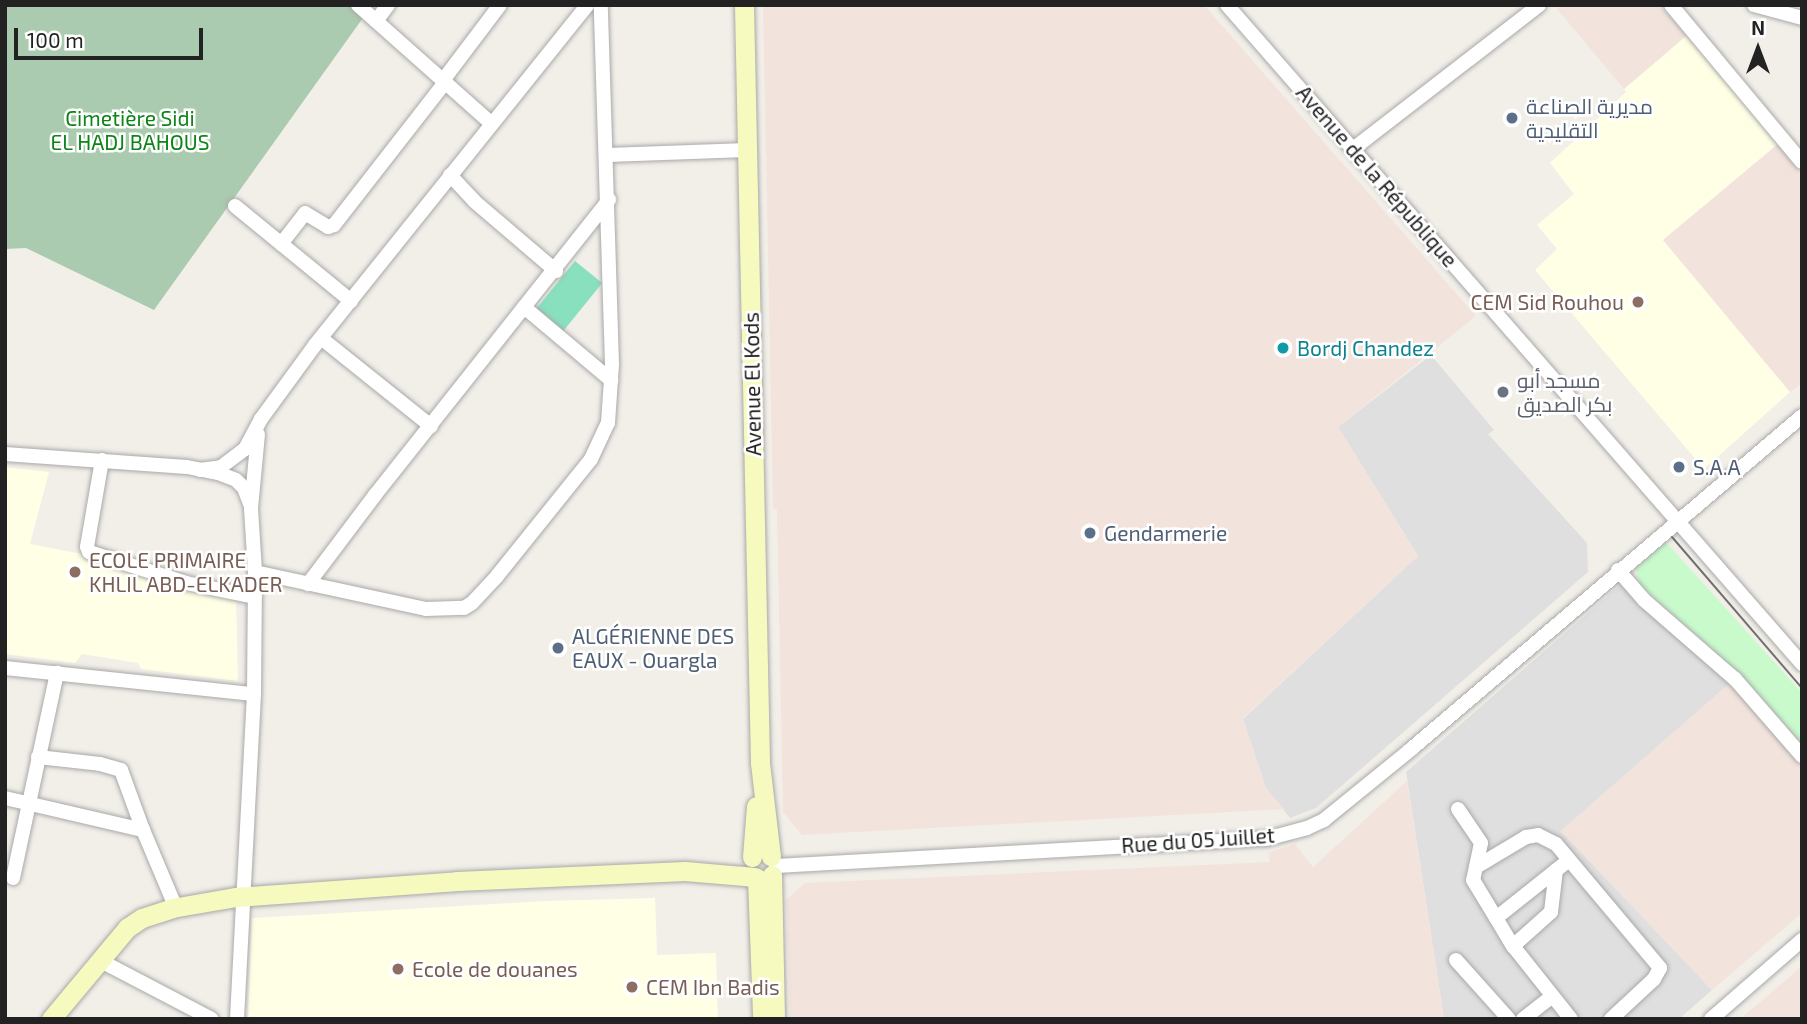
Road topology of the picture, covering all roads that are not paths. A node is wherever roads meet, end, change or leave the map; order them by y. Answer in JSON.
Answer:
{"nodes":[{"id":1,"x":358,"y":5,"type":"edge"},
{"id":2,"x":388,"y":5,"type":"edge"},
{"id":3,"x":500,"y":5,"type":"edge"},
{"id":4,"x":587,"y":5,"type":"edge"},
{"id":5,"x":601,"y":5,"type":"edge"},
{"id":6,"x":744,"y":5,"type":"edge"},
{"id":7,"x":1227,"y":5,"type":"edge"},
{"id":8,"x":1539,"y":5,"type":"edge"},
{"id":9,"x":1671,"y":5,"type":"edge"},
{"id":10,"x":1754,"y":5,"type":"edge"},
{"id":11,"x":1802,"y":18,"type":"edge"},
{"id":12,"x":376,"y":21,"type":"junction"},
{"id":13,"x":445,"y":80,"type":"junction"},
{"id":14,"x":491,"y":123,"type":"junction"},
{"id":15,"x":1353,"y":149,"type":"junction"},
{"id":16,"x":747,"y":150,"type":"junction"},
{"id":17,"x":608,"y":155,"type":"junction"},
{"id":18,"x":1802,"y":162,"type":"edge"},
{"id":19,"x":450,"y":175,"type":"junction"},
{"id":20,"x":609,"y":200,"type":"junction"},
{"id":21,"x":235,"y":206,"type":"dead end"},
{"id":22,"x":281,"y":244,"type":"junction"},
{"id":23,"x":556,"y":271,"type":"junction"},
{"id":24,"x":351,"y":300,"type":"junction"},
{"id":25,"x":524,"y":307,"type":"junction"},
{"id":26,"x":321,"y":338,"type":"junction"},
{"id":27,"x":611,"y":380,"type":"junction"},
{"id":28,"x":1802,"y":416,"type":"edge"},
{"id":29,"x":261,"y":419,"type":"junction"},
{"id":30,"x":431,"y":426,"type":"junction"},
{"id":31,"x":5,"y":454,"type":"edge"},
{"id":32,"x":102,"y":460,"type":"junction"},
{"id":33,"x":200,"y":470,"type":"junction"},
{"id":34,"x":251,"y":508,"type":"junction"},
{"id":35,"x":1677,"y":521,"type":"junction"},
{"id":36,"x":1618,"y":570,"type":"junction"},
{"id":37,"x":255,"y":572,"type":"junction"},
{"id":38,"x":309,"y":583,"type":"junction"},
{"id":39,"x":255,"y":597,"type":"junction"},
{"id":40,"x":1802,"y":664,"type":"edge"},
{"id":41,"x":5,"y":667,"type":"edge"},
{"id":42,"x":57,"y":673,"type":"junction"},
{"id":43,"x":254,"y":694,"type":"junction"},
{"id":44,"x":1802,"y":756,"type":"edge"},
{"id":45,"x":38,"y":757,"type":"junction"},
{"id":46,"x":5,"y":798,"type":"edge"},
{"id":47,"x":29,"y":804,"type":"junction"},
{"id":48,"x":1458,"y":809,"type":"dead end"},
{"id":49,"x":143,"y":830,"type":"junction"},
{"id":50,"x":1569,"y":860,"type":"junction"},
{"id":51,"x":762,"y":867,"type":"junction"},
{"id":52,"x":1476,"y":867,"type":"junction"},
{"id":53,"x":1556,"y":870,"type":"junction"},
{"id":54,"x":13,"y":878,"type":"dead end"},
{"id":55,"x":244,"y":897,"type":"junction"},
{"id":56,"x":176,"y":908,"type":"junction"},
{"id":57,"x":1496,"y":918,"type":"junction"},
{"id":58,"x":1802,"y":940,"type":"edge"},
{"id":59,"x":1513,"y":946,"type":"junction"},
{"id":60,"x":99,"y":960,"type":"junction"},
{"id":61,"x":1456,"y":960,"type":"dead end"},
{"id":62,"x":1552,"y":996,"type":"junction"},
{"id":63,"x":51,"y":1019,"type":"edge"},
{"id":64,"x":212,"y":1019,"type":"edge"},
{"id":65,"x":237,"y":1019,"type":"edge"},
{"id":66,"x":762,"y":1019,"type":"edge"},
{"id":67,"x":775,"y":1019,"type":"edge"},
{"id":68,"x":1509,"y":1019,"type":"edge"},
{"id":69,"x":1523,"y":1019,"type":"edge"},
{"id":70,"x":1571,"y":1019,"type":"edge"},
{"id":71,"x":1611,"y":1019,"type":"edge"},
{"id":72,"x":1711,"y":1019,"type":"edge"}],
"edges":[{"from":1,"to":12,"type":"street"},
{"from":2,"to":12,"type":"street"},
{"from":3,"to":13,"type":"street"},
{"from":4,"to":14,"type":"street"},
{"from":5,"to":17,"type":"street"},
{"from":6,"to":16,"type":"main road","name":"Avenue El Kods"},
{"from":7,"to":15,"type":"street","name":"Avenue de la République"},
{"from":8,"to":15,"type":"street"},
{"from":9,"to":18,"type":"street"},
{"from":10,"to":11,"type":"street"},
{"from":12,"to":13,"type":"street"},
{"from":13,"to":14,"type":"street"},
{"from":13,"to":22,"type":"street"},
{"from":14,"to":19,"type":"street"},
{"from":15,"to":35,"type":"street","name":"Avenue de la République"},
{"from":16,"to":17,"type":"street"},
{"from":16,"to":51,"type":"main road","name":"Avenue El Kods"},
{"from":17,"to":20,"type":"street"},
{"from":19,"to":23,"type":"street"},
{"from":19,"to":24,"type":"street"},
{"from":20,"to":23,"type":"street"},
{"from":20,"to":27,"type":"street"},
{"from":21,"to":22,"type":"street"},
{"from":22,"to":24,"type":"street"},
{"from":23,"to":25,"type":"street"},
{"from":24,"to":26,"type":"street"},
{"from":25,"to":27,"type":"street"},
{"from":25,"to":30,"type":"street"},
{"from":26,"to":29,"type":"street"},
{"from":26,"to":30,"type":"street"},
{"from":27,"to":38,"type":"street"},
{"from":28,"to":35,"type":"street","name":"Rue du 05 Juillet"},
{"from":29,"to":33,"type":"street"},
{"from":29,"to":34,"type":"street"},
{"from":30,"to":38,"type":"street"},
{"from":31,"to":32,"type":"street"},
{"from":32,"to":33,"type":"street"},
{"from":32,"to":39,"type":"street"},
{"from":33,"to":34,"type":"street"},
{"from":34,"to":37,"type":"street"},
{"from":35,"to":36,"type":"street","name":"Rue du 05 Juillet"},
{"from":35,"to":40,"type":"street","name":"Avenue de la République"},
{"from":36,"to":44,"type":"street"},
{"from":36,"to":51,"type":"street","name":"Rue du 05 Juillet"},
{"from":37,"to":38,"type":"street"},
{"from":37,"to":39,"type":"street"},
{"from":39,"to":43,"type":"street"},
{"from":41,"to":42,"type":"street"},
{"from":42,"to":43,"type":"street"},
{"from":42,"to":45,"type":"street"},
{"from":43,"to":55,"type":"street"},
{"from":45,"to":47,"type":"street"},
{"from":45,"to":49,"type":"street"},
{"from":46,"to":47,"type":"street"},
{"from":47,"to":49,"type":"street"},
{"from":47,"to":54,"type":"street"},
{"from":48,"to":52,"type":"street"},
{"from":49,"to":56,"type":"street"},
{"from":50,"to":52,"type":"street"},
{"from":50,"to":53,"type":"street"},
{"from":50,"to":71,"type":"street"},
{"from":51,"to":55,"type":"main road"},
{"from":51,"to":66,"type":"main road","name":"Avenue El Kods"},
{"from":51,"to":67,"type":"main road","name":"Avenue El Kods"},
{"from":52,"to":57,"type":"street"},
{"from":53,"to":57,"type":"street"},
{"from":53,"to":59,"type":"street"},
{"from":55,"to":56,"type":"main road"},
{"from":55,"to":65,"type":"street"},
{"from":56,"to":60,"type":"main road"},
{"from":57,"to":59,"type":"street"},
{"from":58,"to":72,"type":"street"},
{"from":59,"to":62,"type":"street"},
{"from":60,"to":63,"type":"main road"},
{"from":60,"to":64,"type":"street"},
{"from":61,"to":68,"type":"street"},
{"from":62,"to":69,"type":"street"},
{"from":62,"to":70,"type":"street"}]}
